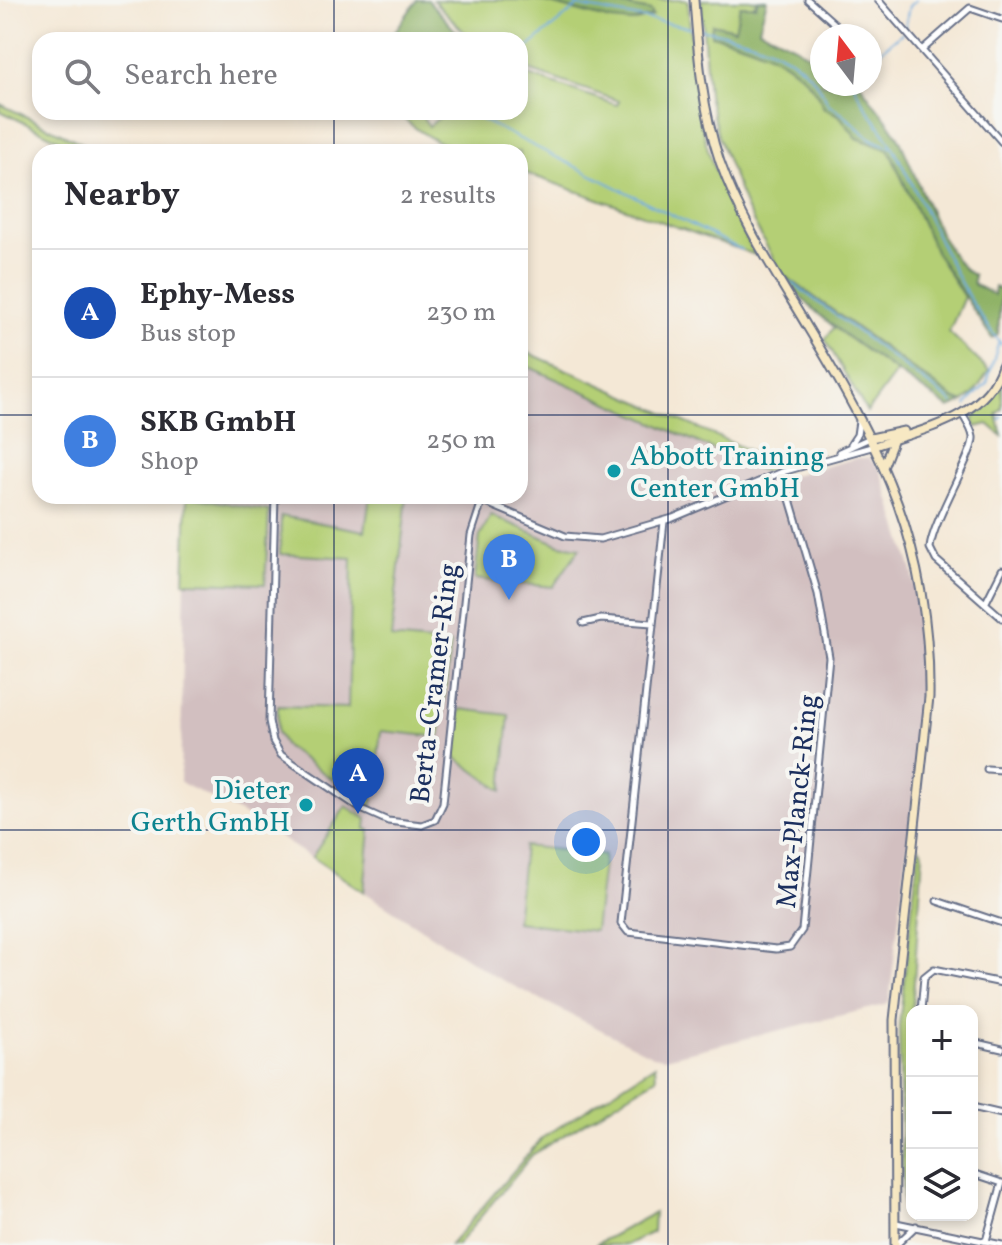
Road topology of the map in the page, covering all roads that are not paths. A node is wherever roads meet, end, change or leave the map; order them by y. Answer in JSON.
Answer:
{"nodes":[{"id":1,"x":694,"y":0,"type":"edge"},
{"id":2,"x":808,"y":0,"type":"edge"},
{"id":3,"x":878,"y":0,"type":"edge"},
{"id":4,"x":1002,"y":19,"type":"edge"},
{"id":5,"x":835,"y":24,"type":"edge"},
{"id":6,"x":922,"y":50,"type":"junction"},
{"id":7,"x":1002,"y":142,"type":"edge"},
{"id":8,"x":1002,"y":366,"type":"edge"},
{"id":9,"x":962,"y":414,"type":"junction"},
{"id":10,"x":859,"y":416,"type":"junction"},
{"id":11,"x":915,"y":430,"type":"junction"},
{"id":12,"x":894,"y":439,"type":"junction"},
{"id":13,"x":873,"y":442,"type":"junction"},
{"id":14,"x":850,"y":446,"type":"junction"},
{"id":15,"x":831,"y":456,"type":"junction"},
{"id":16,"x":884,"y":465,"type":"junction"},
{"id":17,"x":782,"y":472,"type":"junction"},
{"id":18,"x":275,"y":504,"type":"edge"},
{"id":19,"x":481,"y":504,"type":"edge"},
{"id":20,"x":490,"y":504,"type":"edge"},
{"id":21,"x":664,"y":522,"type":"junction"},
{"id":22,"x":1002,"y":570,"type":"edge"},
{"id":23,"x":986,"y":602,"type":"junction"},
{"id":24,"x":1002,"y":618,"type":"edge"},
{"id":25,"x":583,"y":623,"type":"dead end"},
{"id":26,"x":652,"y":623,"type":"junction"},
{"id":27,"x":987,"y":769,"type":"dead end"},
{"id":28,"x":1002,"y":770,"type":"edge"},
{"id":29,"x":937,"y":901,"type":"dead end"},
{"id":30,"x":1002,"y":923,"type":"edge"},
{"id":31,"x":1002,"y":983,"type":"edge"},
{"id":32,"x":922,"y":1005,"type":"edge"},
{"id":33,"x":978,"y":1043,"type":"edge"},
{"id":34,"x":1002,"y":1049,"type":"edge"},
{"id":35,"x":978,"y":1108,"type":"edge"},
{"id":36,"x":1002,"y":1114,"type":"edge"},
{"id":37,"x":978,"y":1175,"type":"edge"},
{"id":38,"x":1002,"y":1183,"type":"edge"},
{"id":39,"x":896,"y":1223,"type":"junction"},
{"id":40,"x":916,"y":1225,"type":"junction"},
{"id":41,"x":986,"y":1241,"type":"junction"},
{"id":42,"x":896,"y":1245,"type":"edge"},
{"id":43,"x":1002,"y":1245,"type":"edge"}],
"edges":[{"from":1,"to":10,"type":"main road"},
{"from":2,"to":5,"type":"street"},
{"from":3,"to":6,"type":"street"},
{"from":4,"to":6,"type":"street"},
{"from":6,"to":7,"type":"street"},
{"from":8,"to":9,"type":"main road"},
{"from":9,"to":11,"type":"main road"},
{"from":9,"to":23,"type":"street"},
{"from":10,"to":13,"type":"main road"},
{"from":10,"to":14,"type":"street"},
{"from":11,"to":12,"type":"main road"},
{"from":11,"to":13,"type":"main road"},
{"from":12,"to":13,"type":"main road"},
{"from":12,"to":16,"type":"main road"},
{"from":13,"to":14,"type":"street"},
{"from":13,"to":15,"type":"street"},
{"from":13,"to":16,"type":"main road"},
{"from":14,"to":15,"type":"street"},
{"from":15,"to":17,"type":"street"},
{"from":16,"to":39,"type":"main road"},
{"from":17,"to":21,"type":"street"},
{"from":17,"to":26,"type":"street","name":"Max-Planck-Ring"},
{"from":18,"to":19,"type":"street","name":"Berta-Cramer-Ring"},
{"from":20,"to":21,"type":"street"},
{"from":21,"to":26,"type":"street","name":"Max-Planck-Ring"},
{"from":22,"to":23,"type":"street"},
{"from":23,"to":24,"type":"street"},
{"from":25,"to":26,"type":"street"},
{"from":27,"to":28,"type":"street"},
{"from":29,"to":30,"type":"street"},
{"from":31,"to":32,"type":"street"},
{"from":33,"to":34,"type":"street"},
{"from":35,"to":36,"type":"street"},
{"from":37,"to":38,"type":"street"},
{"from":38,"to":41,"type":"street"},
{"from":39,"to":40,"type":"street"},
{"from":39,"to":42,"type":"main road"},
{"from":40,"to":41,"type":"street"},
{"from":40,"to":42,"type":"street"},
{"from":41,"to":43,"type":"street"}]}
